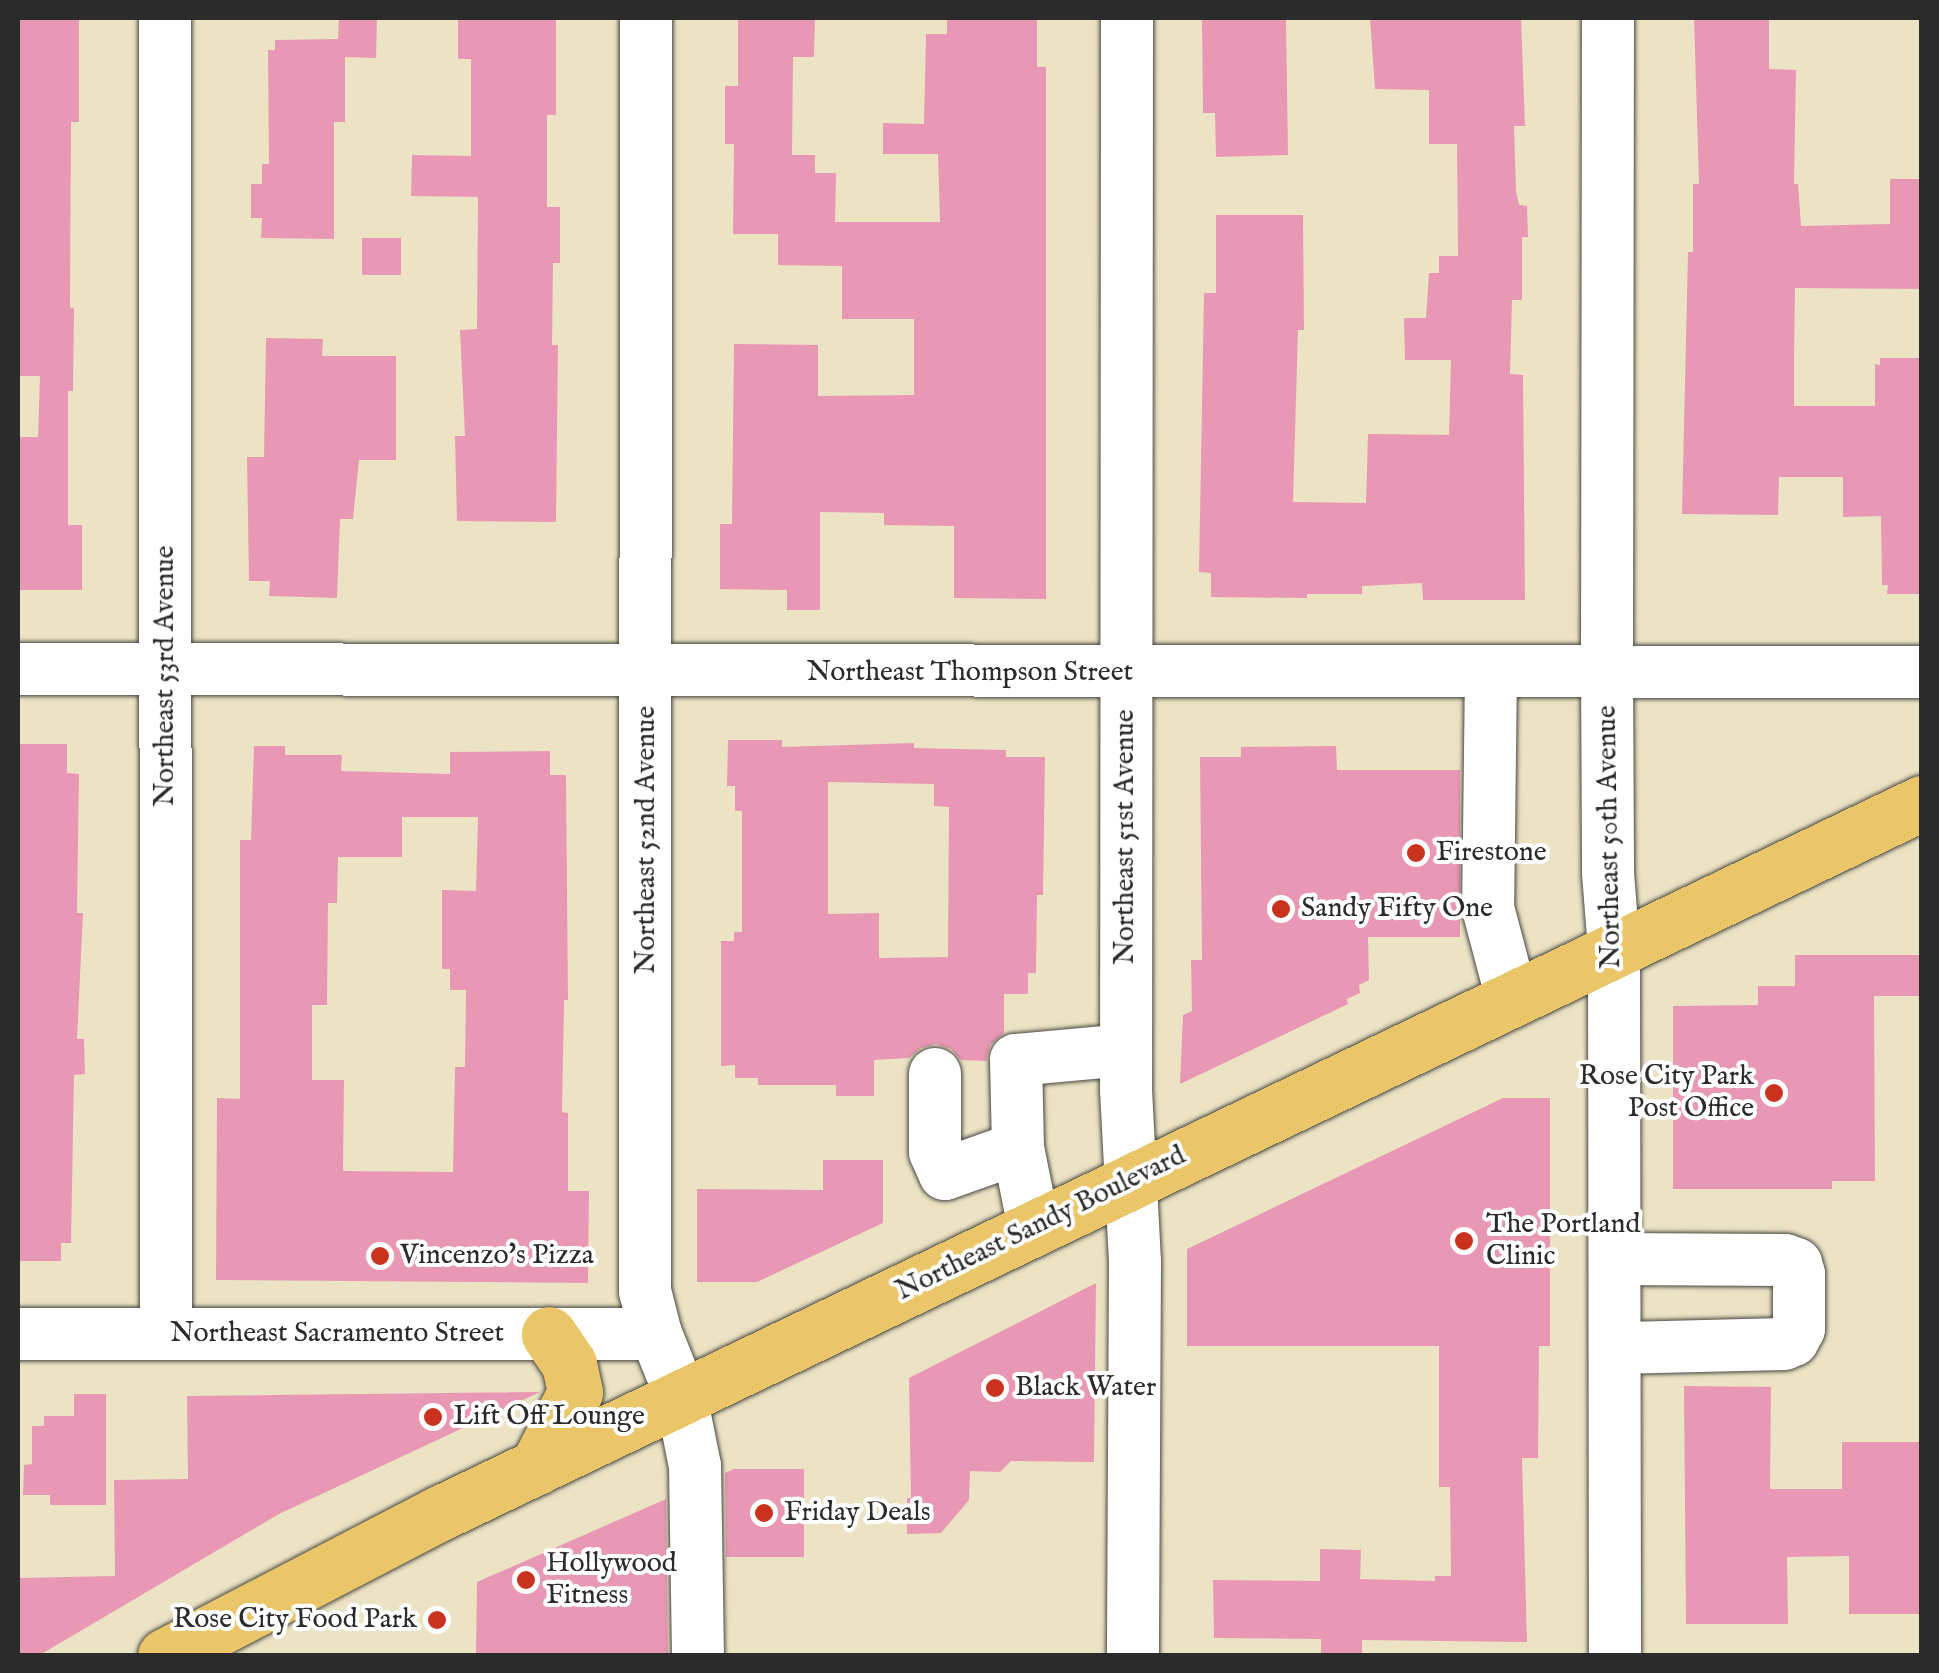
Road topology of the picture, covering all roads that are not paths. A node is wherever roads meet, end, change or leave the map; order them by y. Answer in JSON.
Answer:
{"nodes":[{"id":1,"x":166,"y":18,"type":"edge"},
{"id":2,"x":646,"y":18,"type":"edge"},
{"id":3,"x":1127,"y":18,"type":"edge"},
{"id":4,"x":1608,"y":18,"type":"edge"},
{"id":5,"x":18,"y":670,"type":"edge"},
{"id":6,"x":166,"y":670,"type":"junction"},
{"id":7,"x":1607,"y":670,"type":"junction"},
{"id":8,"x":1491,"y":671,"type":"junction"},
{"id":9,"x":648,"y":672,"type":"junction"},
{"id":10,"x":1922,"y":672,"type":"edge"},
{"id":11,"x":1126,"y":674,"type":"junction"},
{"id":12,"x":1922,"y":803,"type":"edge"},
{"id":13,"x":1614,"y":950,"type":"junction"},
{"id":14,"x":1512,"y":999,"type":"junction"},
{"id":15,"x":1126,"y":1050,"type":"junction"},
{"id":16,"x":935,"y":1074,"type":"dead end"},
{"id":17,"x":1018,"y":1148,"type":"junction"},
{"id":18,"x":1131,"y":1181,"type":"junction"},
{"id":19,"x":1034,"y":1228,"type":"junction"},
{"id":20,"x":1614,"y":1259,"type":"junction"},
{"id":21,"x":18,"y":1334,"type":"edge"},
{"id":22,"x":166,"y":1334,"type":"junction"},
{"id":23,"x":549,"y":1334,"type":"junction"},
{"id":24,"x":656,"y":1334,"type":"junction"},
{"id":25,"x":1614,"y":1348,"type":"junction"},
{"id":26,"x":681,"y":1396,"type":"junction"},
{"id":27,"x":537,"y":1466,"type":"junction"},
{"id":28,"x":165,"y":1656,"type":"edge"},
{"id":29,"x":698,"y":1656,"type":"edge"},
{"id":30,"x":1133,"y":1656,"type":"edge"},
{"id":31,"x":1615,"y":1656,"type":"edge"}],
"edges":[{"from":1,"to":6,"type":"street","name":"Northeast 53rd Avenue"},
{"from":2,"to":9,"type":"street","name":"Northeast 52nd Avenue"},
{"from":3,"to":11,"type":"street","name":"Northeast 51st Avenue"},
{"from":4,"to":7,"type":"street","name":"Northeast 50th Avenue"},
{"from":5,"to":6,"type":"street","name":"Northeast Thompson Street"},
{"from":6,"to":9,"type":"street","name":"Northeast Thompson Street"},
{"from":6,"to":22,"type":"street","name":"Northeast 53rd Avenue"},
{"from":7,"to":8,"type":"street","name":"Northeast Thompson Street"},
{"from":7,"to":10,"type":"street","name":"Northeast Thompson Street"},
{"from":7,"to":13,"type":"street","name":"Northeast 50th Avenue"},
{"from":8,"to":11,"type":"street","name":"Northeast Thompson Street"},
{"from":8,"to":14,"type":"street"},
{"from":9,"to":11,"type":"street","name":"Northeast Thompson Street"},
{"from":9,"to":24,"type":"street","name":"Northeast 52nd Avenue"},
{"from":11,"to":15,"type":"street","name":"Northeast 51st Avenue"},
{"from":12,"to":13,"type":"main road","name":"Northeast Sandy Boulevard"},
{"from":13,"to":14,"type":"main road","name":"Northeast Sandy Boulevard"},
{"from":13,"to":20,"type":"street","name":"Northeast 50th Avenue"},
{"from":14,"to":18,"type":"main road","name":"Northeast Sandy Boulevard"},
{"from":15,"to":17,"type":"street"},
{"from":15,"to":18,"type":"street","name":"Northeast 51st Avenue"},
{"from":16,"to":17,"type":"street"},
{"from":17,"to":19,"type":"street"},
{"from":18,"to":19,"type":"main road","name":"Northeast Sandy Boulevard"},
{"from":18,"to":30,"type":"street","name":"Northeast 51st Avenue"},
{"from":19,"to":26,"type":"main road","name":"Northeast Sandy Boulevard"},
{"from":20,"to":25,"type":"street","name":"Northeast 50th Avenue"},
{"from":20,"to":25,"type":"street"},
{"from":21,"to":22,"type":"street","name":"Northeast Sacramento Street"},
{"from":22,"to":23,"type":"street","name":"Northeast Sacramento Street"},
{"from":23,"to":24,"type":"street","name":"Northeast Sacramento Street"},
{"from":23,"to":27,"type":"main road"},
{"from":24,"to":26,"type":"street","name":"Northeast 52nd Avenue"},
{"from":25,"to":31,"type":"street","name":"Northeast 50th Avenue"},
{"from":26,"to":27,"type":"main road","name":"Northeast Sandy Boulevard"},
{"from":26,"to":29,"type":"street","name":"Northeast 52nd Avenue"},
{"from":27,"to":28,"type":"main road","name":"Northeast Sandy Boulevard"}]}
